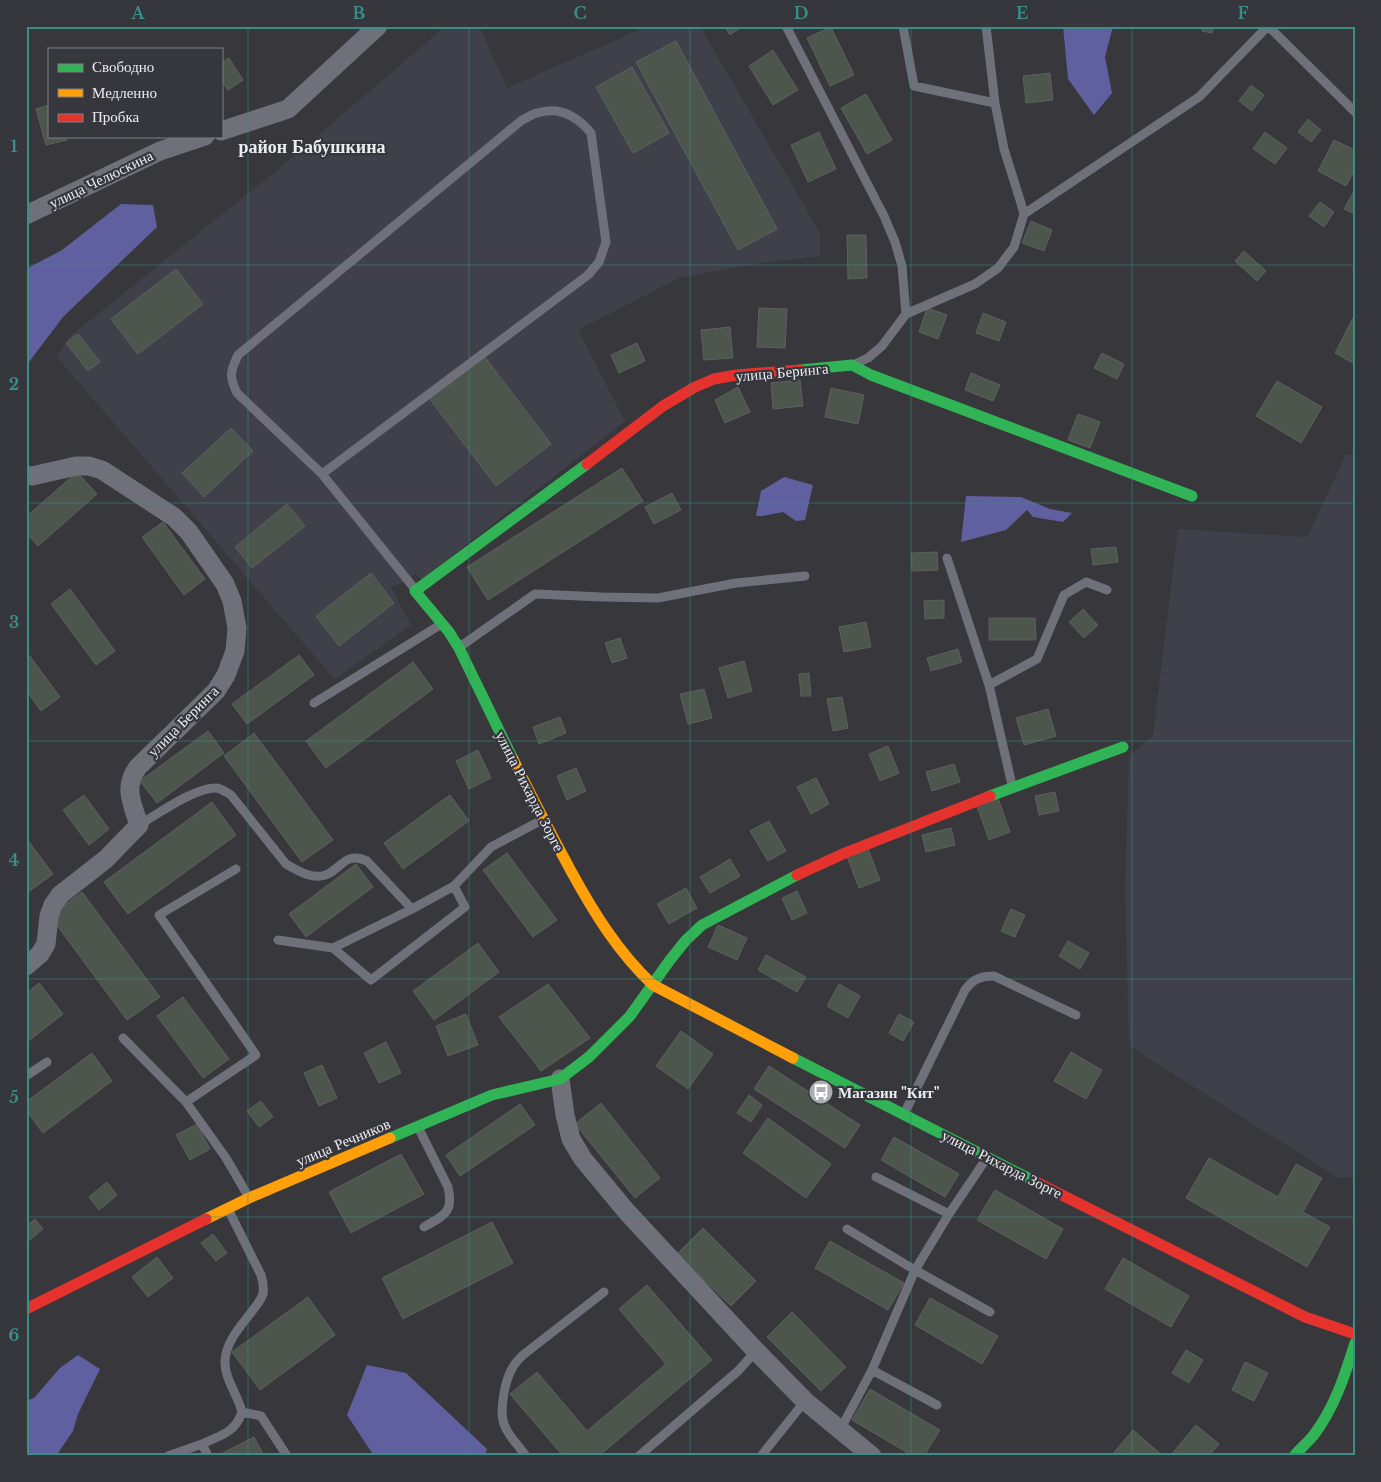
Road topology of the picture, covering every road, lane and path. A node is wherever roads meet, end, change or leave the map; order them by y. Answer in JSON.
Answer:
{"nodes":[{"id":1,"x":378,"y":26,"type":"edge"},
{"id":2,"x":786,"y":26,"type":"edge"},
{"id":3,"x":903,"y":26,"type":"edge"},
{"id":4,"x":986,"y":26,"type":"edge"},
{"id":5,"x":1268,"y":26,"type":"edge"},
{"id":6,"x":995,"y":103,"type":"junction"},
{"id":7,"x":1355,"y":112,"type":"edge"},
{"id":8,"x":222,"y":131,"type":"edge"},
{"id":9,"x":198,"y":138,"type":"edge"},
{"id":10,"x":1024,"y":214,"type":"junction"},
{"id":11,"x":26,"y":215,"type":"edge"},
{"id":12,"x":906,"y":314,"type":"junction"},
{"id":13,"x":852,"y":365,"type":"junction"},
{"id":14,"x":322,"y":474,"type":"junction"},
{"id":15,"x":26,"y":475,"type":"edge"},
{"id":16,"x":1192,"y":496,"type":"dead end"},
{"id":17,"x":946,"y":558,"type":"dead end"},
{"id":18,"x":805,"y":576,"type":"dead end"},
{"id":19,"x":415,"y":590,"type":"junction"},
{"id":20,"x":1107,"y":590,"type":"dead end"},
{"id":21,"x":442,"y":624,"type":"junction"},
{"id":22,"x":459,"y":648,"type":"junction"},
{"id":23,"x":989,"y":685,"type":"junction"},
{"id":24,"x":314,"y":704,"type":"dead end"},
{"id":25,"x":1122,"y":747,"type":"dead end"},
{"id":26,"x":1013,"y":787,"type":"junction"},
{"id":27,"x":542,"y":819,"type":"junction"},
{"id":28,"x":139,"y":825,"type":"junction"},
{"id":29,"x":236,"y":870,"type":"dead end"},
{"id":30,"x":454,"y":886,"type":"junction"},
{"id":31,"x":412,"y":910,"type":"junction"},
{"id":32,"x":278,"y":940,"type":"dead end"},
{"id":33,"x":333,"y":948,"type":"junction"},
{"id":34,"x":26,"y":966,"type":"edge"},
{"id":35,"x":653,"y":985,"type":"junction"},
{"id":36,"x":1076,"y":1015,"type":"dead end"},
{"id":37,"x":123,"y":1038,"type":"dead end"},
{"id":38,"x":47,"y":1062,"type":"dead end"},
{"id":39,"x":26,"y":1076,"type":"edge"},
{"id":40,"x":560,"y":1079,"type":"junction"},
{"id":41,"x":186,"y":1102,"type":"junction"},
{"id":42,"x":904,"y":1115,"type":"junction"},
{"id":43,"x":418,"y":1126,"type":"junction"},
{"id":44,"x":987,"y":1156,"type":"junction"},
{"id":45,"x":876,"y":1177,"type":"dead end"},
{"id":46,"x":249,"y":1198,"type":"junction"},
{"id":47,"x":228,"y":1209,"type":"junction"},
{"id":48,"x":949,"y":1214,"type":"junction"},
{"id":49,"x":424,"y":1227,"type":"dead end"},
{"id":50,"x":847,"y":1229,"type":"dead end"},
{"id":51,"x":915,"y":1270,"type":"junction"},
{"id":52,"x":604,"y":1292,"type":"dead end"},
{"id":53,"x":26,"y":1309,"type":"edge"},
{"id":54,"x":990,"y":1312,"type":"dead end"},
{"id":55,"x":1355,"y":1334,"type":"edge"},
{"id":56,"x":1355,"y":1343,"type":"edge"},
{"id":57,"x":756,"y":1351,"type":"junction"},
{"id":58,"x":872,"y":1370,"type":"junction"},
{"id":59,"x":805,"y":1401,"type":"junction"},
{"id":60,"x":937,"y":1405,"type":"dead end"},
{"id":61,"x":242,"y":1412,"type":"junction"},
{"id":62,"x":840,"y":1430,"type":"junction"},
{"id":63,"x":202,"y":1444,"type":"junction"},
{"id":64,"x":168,"y":1456,"type":"edge"},
{"id":65,"x":208,"y":1456,"type":"edge"},
{"id":66,"x":287,"y":1456,"type":"edge"},
{"id":67,"x":526,"y":1456,"type":"edge"},
{"id":68,"x":639,"y":1456,"type":"edge"},
{"id":69,"x":761,"y":1456,"type":"edge"},
{"id":70,"x":872,"y":1456,"type":"edge"},
{"id":71,"x":1294,"y":1456,"type":"edge"}],
"edges":[{"from":1,"to":8,"type":"street"},
{"from":2,"to":12,"type":"lane"},
{"from":3,"to":6,"type":"lane"},
{"from":4,"to":6,"type":"lane"},
{"from":5,"to":7,"type":"lane"},
{"from":5,"to":10,"type":"lane"},
{"from":6,"to":10,"type":"lane"},
{"from":9,"to":11,"type":"street","name":"улица Челюскина"},
{"from":10,"to":12,"type":"lane"},
{"from":12,"to":13,"type":"lane"},
{"from":13,"to":16,"type":"street"},
{"from":13,"to":19,"type":"street","name":"улица Беринга"},
{"from":14,"to":14,"type":"lane"},
{"from":14,"to":19,"type":"lane"},
{"from":15,"to":28,"type":"street","name":"улица Беринга"},
{"from":17,"to":23,"type":"lane"},
{"from":18,"to":22,"type":"lane"},
{"from":19,"to":21,"type":"street","name":"улица Рихарда Зорге"},
{"from":20,"to":23,"type":"lane"},
{"from":21,"to":22,"type":"street","name":"улица Рихарда Зорге"},
{"from":21,"to":24,"type":"lane"},
{"from":22,"to":27,"type":"street","name":"улица Рихарда Зорге"},
{"from":23,"to":26,"type":"lane"},
{"from":25,"to":26,"type":"street"},
{"from":26,"to":35,"type":"street"},
{"from":27,"to":30,"type":"lane"},
{"from":27,"to":35,"type":"street","name":"улица Рихарда Зорге"},
{"from":28,"to":31,"type":"lane"},
{"from":28,"to":34,"type":"street"},
{"from":29,"to":41,"type":"lane"},
{"from":30,"to":31,"type":"lane"},
{"from":30,"to":33,"type":"lane"},
{"from":31,"to":33,"type":"lane"},
{"from":32,"to":33,"type":"lane"},
{"from":35,"to":40,"type":"street","name":"улица Речников"},
{"from":35,"to":42,"type":"street","name":"улица Рихарда Зорге"},
{"from":36,"to":42,"type":"lane"},
{"from":37,"to":41,"type":"lane"},
{"from":38,"to":39,"type":"lane"},
{"from":40,"to":43,"type":"street","name":"улица Речников"},
{"from":40,"to":57,"type":"street"},
{"from":41,"to":46,"type":"lane"},
{"from":42,"to":44,"type":"street","name":"улица Рихарда Зорге"},
{"from":43,"to":46,"type":"street","name":"улица Речников"},
{"from":43,"to":49,"type":"lane"},
{"from":44,"to":48,"type":"lane"},
{"from":44,"to":55,"type":"street","name":"улица Рихарда Зорге"},
{"from":45,"to":48,"type":"lane"},
{"from":46,"to":47,"type":"street","name":"улица Речников"},
{"from":47,"to":53,"type":"street","name":"улица Речников"},
{"from":47,"to":61,"type":"lane"},
{"from":48,"to":51,"type":"lane"},
{"from":50,"to":51,"type":"lane"},
{"from":51,"to":54,"type":"lane"},
{"from":51,"to":58,"type":"lane"},
{"from":52,"to":67,"type":"lane"},
{"from":56,"to":71,"type":"street"},
{"from":57,"to":59,"type":"street"},
{"from":57,"to":68,"type":"lane"},
{"from":58,"to":60,"type":"lane"},
{"from":58,"to":62,"type":"lane"},
{"from":59,"to":62,"type":"street"},
{"from":59,"to":69,"type":"lane"},
{"from":61,"to":63,"type":"lane"},
{"from":61,"to":66,"type":"lane"},
{"from":62,"to":70,"type":"street"},
{"from":63,"to":64,"type":"lane"},
{"from":63,"to":65,"type":"lane"}]}
